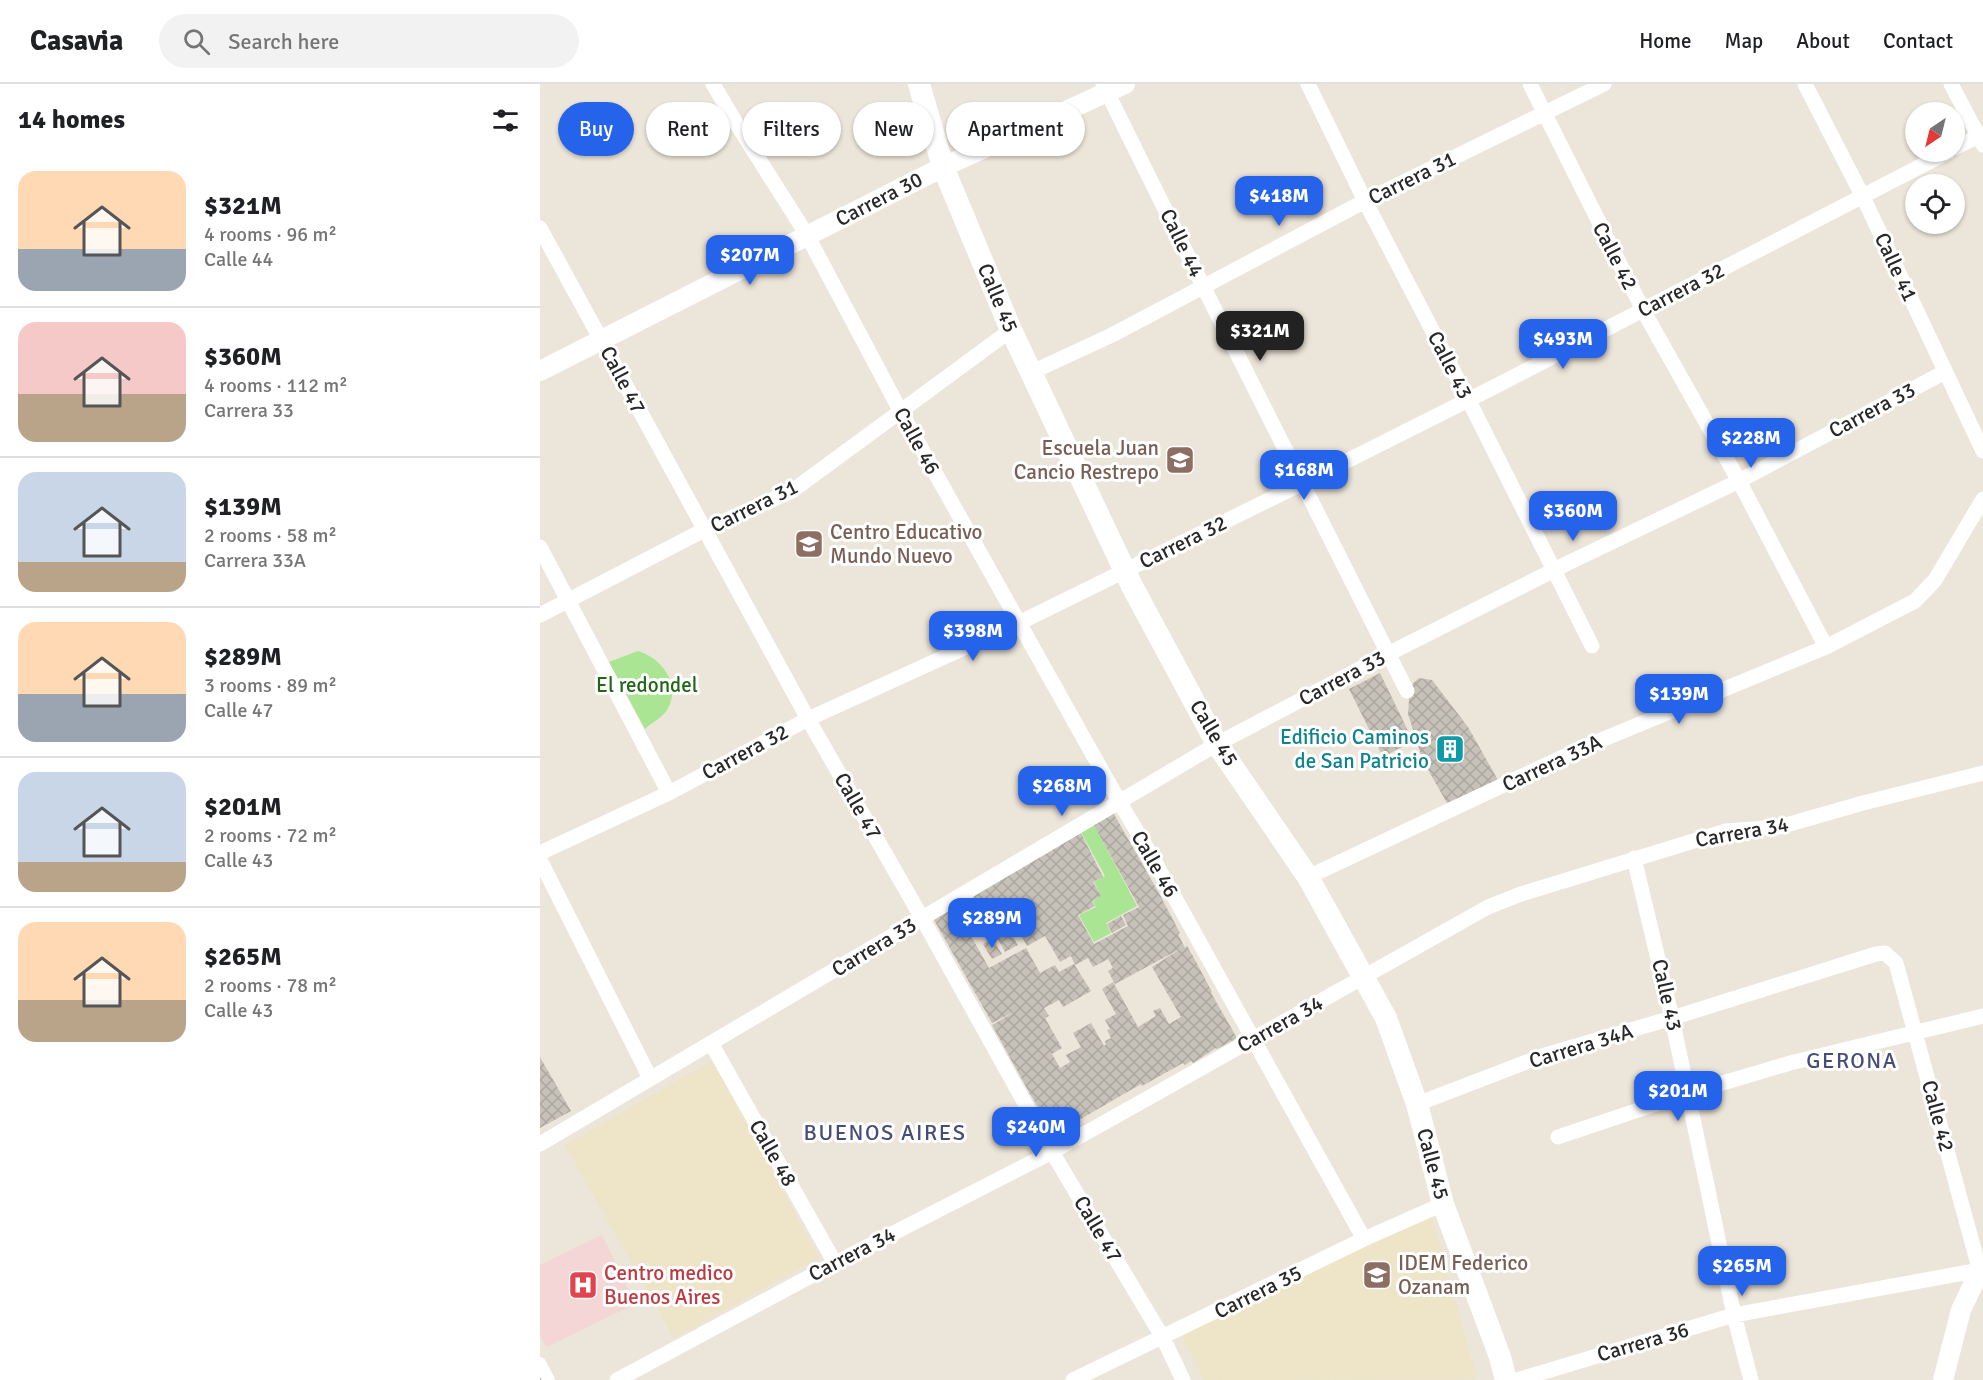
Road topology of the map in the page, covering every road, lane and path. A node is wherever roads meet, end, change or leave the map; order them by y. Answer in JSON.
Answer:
{"nodes":[{"id":1,"x":713,"y":84,"type":"edge"},
{"id":2,"x":919,"y":84,"type":"edge"},
{"id":3,"x":1308,"y":84,"type":"edge"},
{"id":4,"x":1530,"y":84,"type":"edge"},
{"id":5,"x":1604,"y":84,"type":"edge"},
{"id":6,"x":1805,"y":84,"type":"edge"},
{"id":7,"x":1952,"y":84,"type":"edge"},
{"id":8,"x":1112,"y":87,"type":"edge"},
{"id":9,"x":1544,"y":114,"type":"junction"},
{"id":10,"x":1981,"y":138,"type":"edge"},
{"id":11,"x":1965,"y":144,"type":"edge"},
{"id":12,"x":1929,"y":162,"type":"edge"},
{"id":13,"x":943,"y":167,"type":"junction"},
{"id":14,"x":1863,"y":197,"type":"junction"},
{"id":15,"x":1365,"y":201,"type":"junction"},
{"id":16,"x":540,"y":228,"type":"edge"},
{"id":17,"x":807,"y":235,"type":"junction"},
{"id":18,"x":1203,"y":286,"type":"junction"},
{"id":19,"x":1642,"y":310,"type":"junction"},
{"id":20,"x":1011,"y":330,"type":"junction"},
{"id":21,"x":602,"y":340,"type":"junction"},
{"id":22,"x":540,"y":371,"type":"edge"},
{"id":23,"x":1945,"y":372,"type":"junction"},
{"id":24,"x":1030,"y":373,"type":"junction"},
{"id":25,"x":1468,"y":399,"type":"junction"},
{"id":26,"x":901,"y":412,"type":"junction"},
{"id":27,"x":1983,"y":451,"type":"edge"},
{"id":28,"x":1739,"y":481,"type":"junction"},
{"id":29,"x":1303,"y":483,"type":"junction"},
{"id":30,"x":1983,"y":499,"type":"edge"},
{"id":31,"x":704,"y":530,"type":"junction"},
{"id":32,"x":540,"y":546,"type":"edge"},
{"id":33,"x":1124,"y":571,"type":"junction"},
{"id":34,"x":1554,"y":571,"type":"junction"},
{"id":35,"x":568,"y":601,"type":"junction"},
{"id":36,"x":540,"y":615,"type":"edge"},
{"id":37,"x":1019,"y":622,"type":"junction"},
{"id":38,"x":1592,"y":646,"type":"dead end"},
{"id":39,"x":1826,"y":646,"type":"junction"},
{"id":40,"x":1388,"y":654,"type":"junction"},
{"id":41,"x":1407,"y":691,"type":"dead end"},
{"id":42,"x":808,"y":719,"type":"junction"},
{"id":43,"x":1217,"y":744,"type":"junction"},
{"id":44,"x":1983,"y":773,"type":"edge"},
{"id":45,"x":669,"y":793,"type":"junction"},
{"id":46,"x":1119,"y":803,"type":"junction"},
{"id":47,"x":540,"y":853,"type":"edge"},
{"id":48,"x":1634,"y":858,"type":"junction"},
{"id":49,"x":540,"y":860,"type":"edge"},
{"id":50,"x":1308,"y":877,"type":"junction"},
{"id":51,"x":922,"y":918,"type":"junction"},
{"id":52,"x":1886,"y":953,"type":"joint"},
{"id":53,"x":1365,"y":977,"type":"junction"},
{"id":54,"x":1983,"y":1016,"type":"edge"},
{"id":55,"x":1672,"y":1018,"type":"junction"},
{"id":56,"x":1915,"y":1032,"type":"junction"},
{"id":57,"x":1252,"y":1039,"type":"junction"},
{"id":58,"x":711,"y":1043,"type":"junction"},
{"id":59,"x":650,"y":1078,"type":"junction"},
{"id":60,"x":1689,"y":1093,"type":"junction"},
{"id":61,"x":1417,"y":1104,"type":"junction"},
{"id":62,"x":1558,"y":1137,"type":"dead end"},
{"id":63,"x":540,"y":1144,"type":"edge"},
{"id":64,"x":1052,"y":1152,"type":"junction"},
{"id":65,"x":1443,"y":1204,"type":"junction"},
{"id":66,"x":1364,"y":1239,"type":"junction"},
{"id":67,"x":835,"y":1263,"type":"junction"},
{"id":68,"x":1982,"y":1274,"type":"edge"},
{"id":69,"x":1734,"y":1315,"type":"junction"},
{"id":70,"x":1163,"y":1338,"type":"junction"},
{"id":71,"x":540,"y":1363,"type":"edge"},
{"id":72,"x":549,"y":1380,"type":"edge"},
{"id":73,"x":617,"y":1380,"type":"edge"},
{"id":74,"x":1073,"y":1380,"type":"edge"},
{"id":75,"x":1183,"y":1380,"type":"edge"},
{"id":76,"x":1506,"y":1380,"type":"edge"},
{"id":77,"x":1517,"y":1380,"type":"edge"},
{"id":78,"x":1751,"y":1380,"type":"edge"},
{"id":79,"x":1943,"y":1380,"type":"edge"}],
"edges":[{"from":1,"to":17,"type":"street","name":"Calle 46"},
{"from":2,"to":13,"type":"main road","name":"Calle 45"},
{"from":3,"to":15,"type":"street","name":"Calle 43"},
{"from":4,"to":9,"type":"street","name":"Calle 42"},
{"from":5,"to":9,"type":"street","name":"Carrera 31"},
{"from":6,"to":14,"type":"street","name":"Calle 41"},
{"from":7,"to":10,"type":"street"},
{"from":8,"to":13,"type":"street","name":"Carrera 30"},
{"from":8,"to":18,"type":"street","name":"Calle 44"},
{"from":9,"to":15,"type":"street","name":"Carrera 31"},
{"from":9,"to":19,"type":"street","name":"Calle 42"},
{"from":10,"to":11,"type":"street"},
{"from":12,"to":14,"type":"street","name":"Carrera 32"},
{"from":13,"to":17,"type":"street","name":"Carrera 30"},
{"from":13,"to":20,"type":"main road","name":"Calle 45"},
{"from":14,"to":19,"type":"street","name":"Carrera 32"},
{"from":14,"to":23,"type":"street","name":"Calle 41"},
{"from":15,"to":18,"type":"street","name":"Carrera 31"},
{"from":15,"to":25,"type":"street","name":"Calle 43"},
{"from":16,"to":21,"type":"street","name":"Calle 47"},
{"from":17,"to":21,"type":"street","name":"Carrera 30"},
{"from":17,"to":26,"type":"street","name":"Calle 46"},
{"from":18,"to":24,"type":"street","name":"Carrera 31"},
{"from":18,"to":29,"type":"street","name":"Calle 44"},
{"from":19,"to":25,"type":"street","name":"Carrera 32"},
{"from":19,"to":28,"type":"street","name":"Calle 42"},
{"from":20,"to":24,"type":"main road","name":"Calle 45"},
{"from":20,"to":26,"type":"street","name":"Carrera 31"},
{"from":21,"to":22,"type":"street","name":"Carrera 30"},
{"from":21,"to":31,"type":"street","name":"Calle 47"},
{"from":23,"to":27,"type":"street","name":"Calle 41"},
{"from":23,"to":28,"type":"street","name":"Carrera 33"},
{"from":24,"to":33,"type":"main road","name":"Calle 45"},
{"from":25,"to":29,"type":"street","name":"Carrera 32"},
{"from":25,"to":34,"type":"street","name":"Calle 43"},
{"from":26,"to":31,"type":"street","name":"Carrera 31"},
{"from":26,"to":37,"type":"street","name":"Calle 46"},
{"from":28,"to":34,"type":"street","name":"Carrera 33"},
{"from":28,"to":39,"type":"street","name":"Calle 42"},
{"from":29,"to":33,"type":"street","name":"Carrera 32"},
{"from":29,"to":40,"type":"street","name":"Calle 44"},
{"from":30,"to":39,"type":"street","name":"Carrera 33A"},
{"from":31,"to":35,"type":"street","name":"Carrera 31"},
{"from":31,"to":42,"type":"street","name":"Calle 47"},
{"from":32,"to":35,"type":"street"},
{"from":33,"to":37,"type":"street","name":"Carrera 32"},
{"from":33,"to":43,"type":"main road","name":"Calle 45"},
{"from":34,"to":38,"type":"street","name":"Calle 43"},
{"from":34,"to":40,"type":"street","name":"Carrera 33"},
{"from":35,"to":36,"type":"street","name":"Carrera 31"},
{"from":35,"to":45,"type":"street"},
{"from":37,"to":42,"type":"street","name":"Carrera 32"},
{"from":37,"to":46,"type":"street","name":"Calle 46"},
{"from":39,"to":50,"type":"street","name":"Carrera 33A"},
{"from":40,"to":41,"type":"street","name":"Calle 44"},
{"from":40,"to":43,"type":"street","name":"Carrera 33"},
{"from":42,"to":45,"type":"street","name":"Carrera 32"},
{"from":42,"to":51,"type":"street","name":"Calle 47"},
{"from":43,"to":46,"type":"street","name":"Carrera 33"},
{"from":43,"to":50,"type":"main road","name":"Calle 45"},
{"from":44,"to":48,"type":"street","name":"Carrera 34"},
{"from":45,"to":47,"type":"street","name":"Carrera 32"},
{"from":46,"to":51,"type":"street","name":"Carrera 33"},
{"from":46,"to":57,"type":"street","name":"Calle 46"},
{"from":48,"to":53,"type":"street","name":"Carrera 34"},
{"from":48,"to":55,"type":"street","name":"Calle 43"},
{"from":49,"to":59,"type":"street"},
{"from":50,"to":53,"type":"main road","name":"Calle 45"},
{"from":51,"to":58,"type":"street","name":"Carrera 33"},
{"from":51,"to":64,"type":"street","name":"Calle 47"},
{"from":52,"to":55,"type":"street","name":"Carrera 34A"},
{"from":52,"to":56,"type":"street","name":"Calle 42"},
{"from":53,"to":57,"type":"street","name":"Carrera 34"},
{"from":53,"to":61,"type":"main road","name":"Calle 45"},
{"from":54,"to":56,"type":"street"},
{"from":55,"to":60,"type":"street","name":"Calle 43"},
{"from":55,"to":61,"type":"street","name":"Carrera 34A"},
{"from":56,"to":60,"type":"street"},
{"from":56,"to":68,"type":"street","name":"Calle 42"},
{"from":57,"to":64,"type":"street","name":"Carrera 34"},
{"from":57,"to":66,"type":"street","name":"Calle 46"},
{"from":58,"to":59,"type":"street","name":"Carrera 33"},
{"from":58,"to":67,"type":"street","name":"Calle 48"},
{"from":59,"to":63,"type":"street","name":"Carrera 33"},
{"from":60,"to":62,"type":"street"},
{"from":60,"to":69,"type":"street","name":"Calle 43"},
{"from":61,"to":65,"type":"main road","name":"Calle 45"},
{"from":64,"to":67,"type":"street","name":"Carrera 34"},
{"from":64,"to":70,"type":"street","name":"Calle 47"},
{"from":65,"to":66,"type":"street","name":"Carrera 35"},
{"from":65,"to":76,"type":"main road","name":"Calle 45"},
{"from":66,"to":70,"type":"street","name":"Carrera 35"},
{"from":67,"to":73,"type":"street","name":"Carrera 34"},
{"from":68,"to":69,"type":"street","name":"Carrera 36"},
{"from":68,"to":79,"type":"street"},
{"from":69,"to":77,"type":"street","name":"Carrera 36"},
{"from":69,"to":78,"type":"street","name":"Calle 43"},
{"from":70,"to":74,"type":"street","name":"Carrera 35"},
{"from":70,"to":75,"type":"street","name":"Calle 47"},
{"from":71,"to":72,"type":"street"}]}
